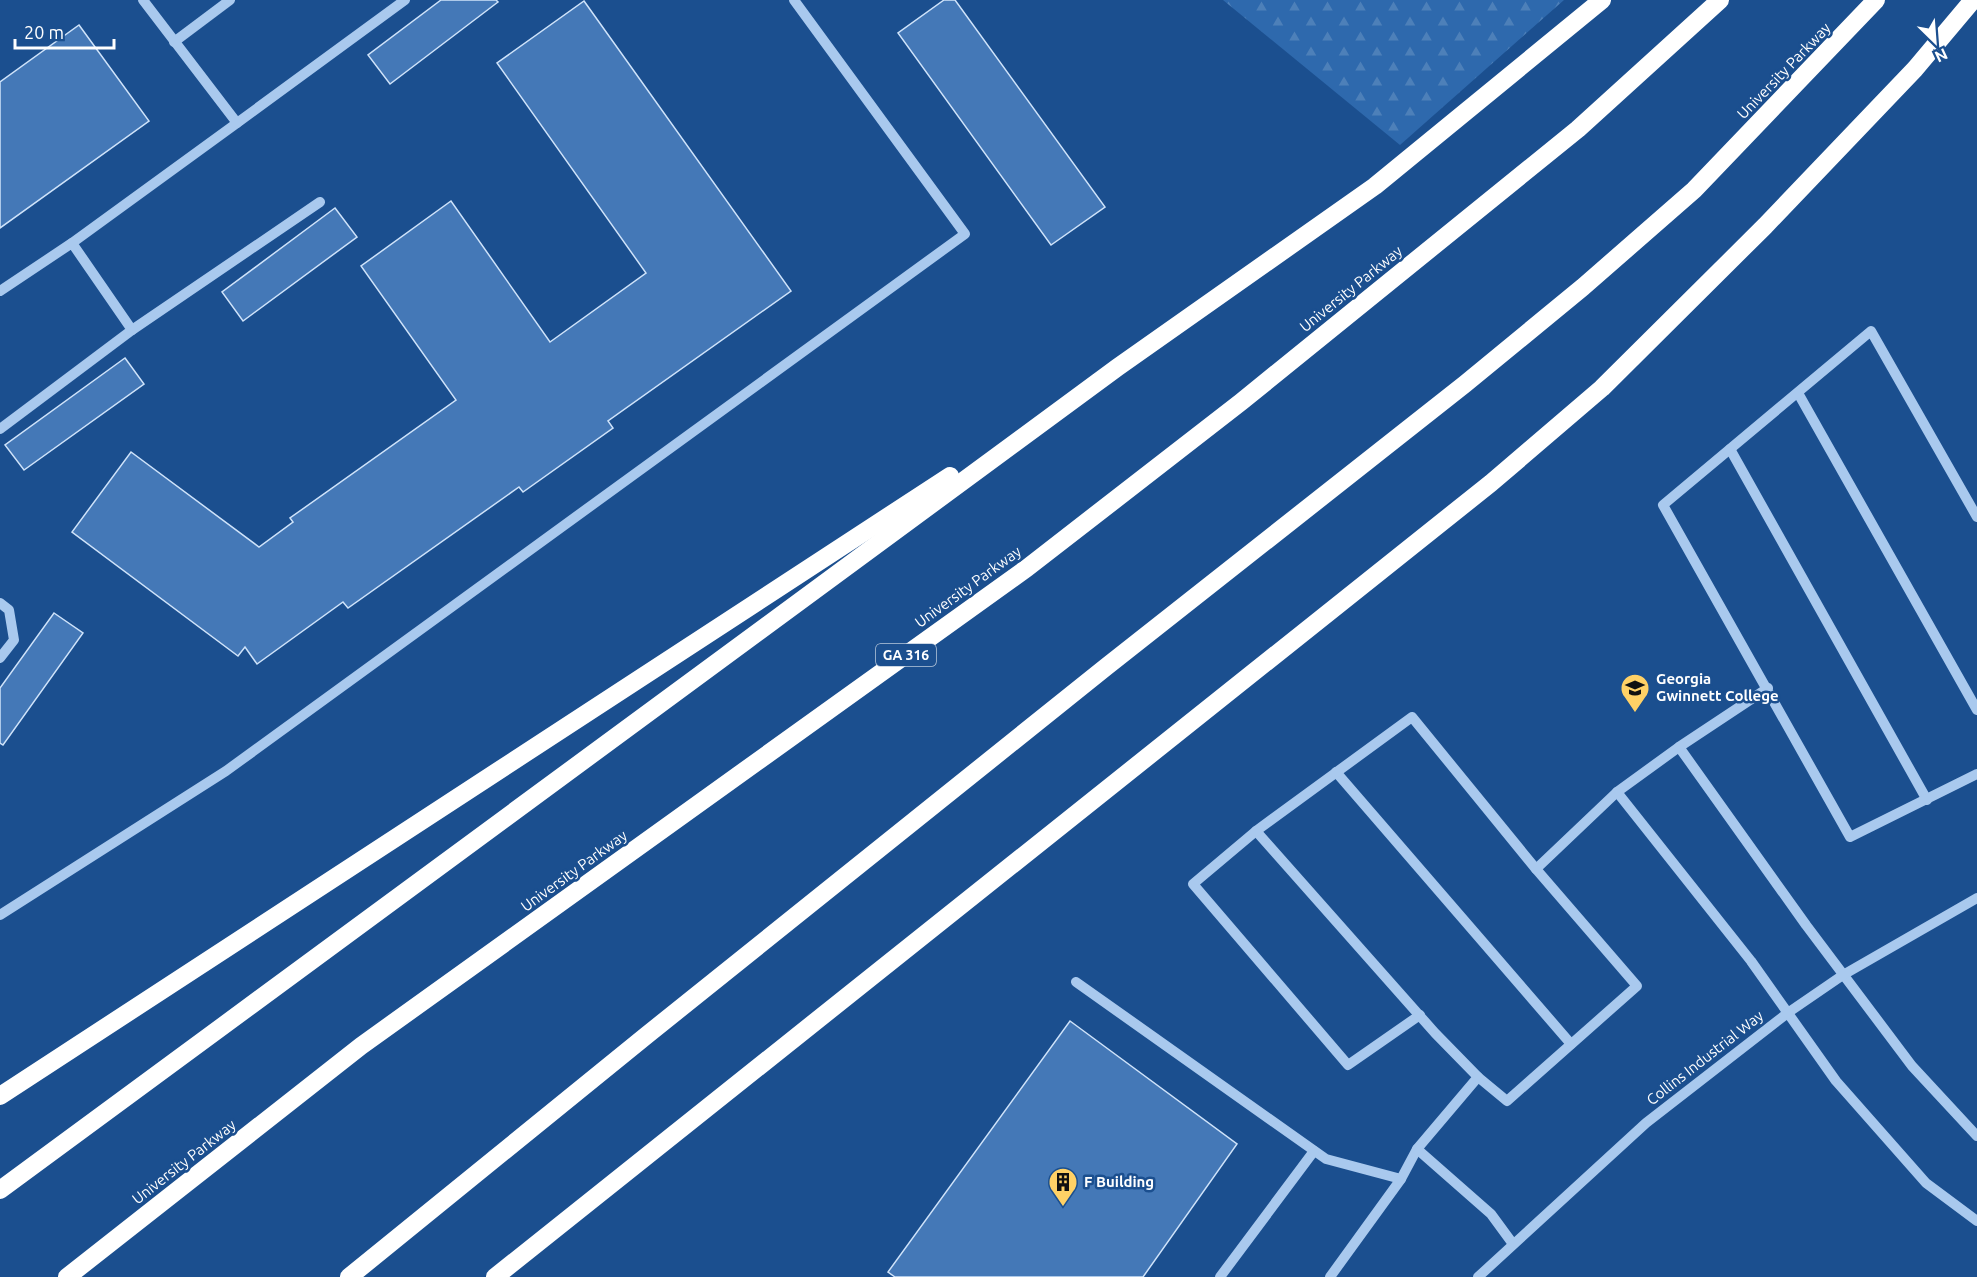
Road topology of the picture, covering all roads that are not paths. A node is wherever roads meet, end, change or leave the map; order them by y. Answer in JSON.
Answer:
{"nodes":[{"id":1,"x":142,"y":0,"type":"edge"},
{"id":2,"x":230,"y":0,"type":"edge"},
{"id":3,"x":405,"y":0,"type":"edge"},
{"id":4,"x":794,"y":0,"type":"edge"},
{"id":5,"x":1602,"y":0,"type":"edge"},
{"id":6,"x":1720,"y":0,"type":"edge"},
{"id":7,"x":1972,"y":0,"type":"edge"},
{"id":8,"x":1870,"y":6,"type":"edge"},
{"id":9,"x":174,"y":42,"type":"junction"},
{"id":10,"x":237,"y":123,"type":"junction"},
{"id":11,"x":320,"y":202,"type":"dead end"},
{"id":12,"x":72,"y":243,"type":"junction"},
{"id":13,"x":0,"y":291,"type":"edge"},
{"id":14,"x":132,"y":330,"type":"junction"},
{"id":15,"x":1118,"y":367,"type":"junction"},
{"id":16,"x":1797,"y":393,"type":"junction"},
{"id":17,"x":0,"y":429,"type":"edge"},
{"id":18,"x":1730,"y":449,"type":"junction"},
{"id":19,"x":1977,"y":517,"type":"edge"},
{"id":20,"x":0,"y":603,"type":"edge"},
{"id":21,"x":0,"y":658,"type":"edge"},
{"id":22,"x":1768,"y":688,"type":"junction"},
{"id":23,"x":1977,"y":710,"type":"edge"},
{"id":24,"x":1679,"y":747,"type":"junction"},
{"id":25,"x":1336,"y":772,"type":"junction"},
{"id":26,"x":1977,"y":774,"type":"edge"},
{"id":27,"x":1617,"y":792,"type":"junction"},
{"id":28,"x":1927,"y":800,"type":"junction"},
{"id":29,"x":1256,"y":831,"type":"junction"},
{"id":30,"x":1536,"y":869,"type":"junction"},
{"id":31,"x":1977,"y":898,"type":"edge"},
{"id":32,"x":0,"y":915,"type":"edge"},
{"id":33,"x":1843,"y":975,"type":"junction"},
{"id":34,"x":1076,"y":982,"type":"dead end"},
{"id":35,"x":1789,"y":1012,"type":"junction"},
{"id":36,"x":1420,"y":1015,"type":"junction"},
{"id":37,"x":1571,"y":1044,"type":"junction"},
{"id":38,"x":1478,"y":1077,"type":"junction"},
{"id":39,"x":0,"y":1096,"type":"edge"},
{"id":40,"x":1977,"y":1136,"type":"edge"},
{"id":41,"x":1417,"y":1149,"type":"junction"},
{"id":42,"x":1314,"y":1151,"type":"junction"},
{"id":43,"x":1401,"y":1179,"type":"junction"},
{"id":44,"x":0,"y":1190,"type":"edge"},
{"id":45,"x":1977,"y":1221,"type":"edge"},
{"id":46,"x":1513,"y":1244,"type":"junction"},
{"id":47,"x":67,"y":1277,"type":"edge"},
{"id":48,"x":349,"y":1277,"type":"edge"},
{"id":49,"x":495,"y":1277,"type":"edge"},
{"id":50,"x":1220,"y":1277,"type":"edge"},
{"id":51,"x":1330,"y":1277,"type":"edge"},
{"id":52,"x":1478,"y":1277,"type":"edge"}],
"edges":[{"from":1,"to":9,"type":"street"},
{"from":2,"to":9,"type":"street"},
{"from":3,"to":10,"type":"street"},
{"from":4,"to":32,"type":"street"},
{"from":5,"to":15,"type":"highway"},
{"from":6,"to":47,"type":"highway","name":"University Parkway","number":"GA 316"},
{"from":7,"to":49,"type":"highway"},
{"from":8,"to":48,"type":"highway","name":"University Parkway"},
{"from":9,"to":10,"type":"street"},
{"from":10,"to":12,"type":"street"},
{"from":11,"to":14,"type":"street"},
{"from":12,"to":13,"type":"street"},
{"from":12,"to":14,"type":"street"},
{"from":14,"to":17,"type":"street"},
{"from":15,"to":39,"type":"highway"},
{"from":15,"to":44,"type":"highway"},
{"from":16,"to":18,"type":"street"},
{"from":16,"to":19,"type":"street"},
{"from":16,"to":23,"type":"street"},
{"from":18,"to":22,"type":"street"},
{"from":18,"to":28,"type":"street"},
{"from":20,"to":21,"type":"street"},
{"from":22,"to":24,"type":"street"},
{"from":22,"to":28,"type":"street"},
{"from":24,"to":27,"type":"street"},
{"from":24,"to":33,"type":"street"},
{"from":25,"to":29,"type":"street"},
{"from":25,"to":30,"type":"street"},
{"from":25,"to":37,"type":"street"},
{"from":26,"to":28,"type":"street"},
{"from":27,"to":30,"type":"street"},
{"from":27,"to":35,"type":"street"},
{"from":29,"to":36,"type":"street"},
{"from":29,"to":36,"type":"street"},
{"from":30,"to":37,"type":"street"},
{"from":31,"to":33,"type":"street","name":"Collins Industrial Way"},
{"from":33,"to":35,"type":"street","name":"Collins Industrial Way"},
{"from":33,"to":40,"type":"street"},
{"from":34,"to":42,"type":"street"},
{"from":35,"to":45,"type":"street"},
{"from":35,"to":46,"type":"street","name":"Collins Industrial Way"},
{"from":36,"to":38,"type":"street"},
{"from":37,"to":38,"type":"street"},
{"from":38,"to":41,"type":"street"},
{"from":41,"to":43,"type":"street"},
{"from":41,"to":46,"type":"street"},
{"from":42,"to":43,"type":"street"},
{"from":42,"to":50,"type":"street"},
{"from":43,"to":51,"type":"street"},
{"from":46,"to":52,"type":"street","name":"Collins Industrial Way"}]}
